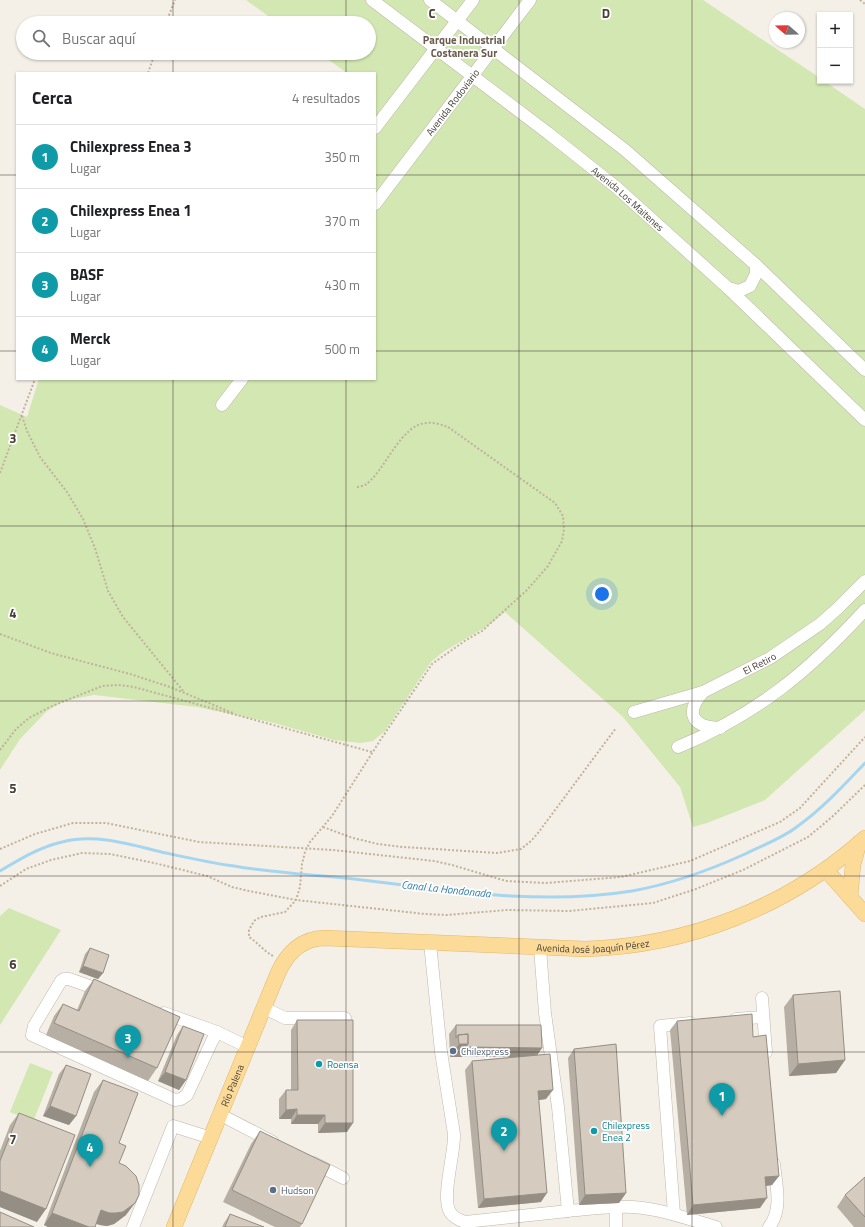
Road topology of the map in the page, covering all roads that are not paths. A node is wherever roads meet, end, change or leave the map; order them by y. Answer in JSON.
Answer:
{"nodes":[{"id":1,"x":372,"y":0,"type":"edge"},
{"id":2,"x":430,"y":0,"type":"edge"},
{"id":3,"x":473,"y":0,"type":"edge"},
{"id":4,"x":530,"y":0,"type":"edge"},
{"id":5,"x":457,"y":20,"type":"junction"},
{"id":6,"x":436,"y":48,"type":"junction"},
{"id":7,"x":494,"y":48,"type":"junction"},
{"id":8,"x":472,"y":76,"type":"junction"},
{"id":9,"x":376,"y":127,"type":"edge"},
{"id":10,"x":376,"y":203,"type":"edge"},
{"id":11,"x":756,"y":265,"type":"junction"},
{"id":12,"x":728,"y":288,"type":"junction"},
{"id":13,"x":865,"y":370,"type":"edge"},
{"id":14,"x":241,"y":380,"type":"edge"},
{"id":15,"x":222,"y":405,"type":"dead end"},
{"id":16,"x":865,"y":420,"type":"edge"},
{"id":17,"x":865,"y":581,"type":"edge"},
{"id":18,"x":865,"y":610,"type":"edge"},
{"id":19,"x":703,"y":692,"type":"junction"},
{"id":20,"x":634,"y":712,"type":"dead end"},
{"id":21,"x":720,"y":728,"type":"junction"},
{"id":22,"x":678,"y":747,"type":"dead end"},
{"id":23,"x":862,"y":841,"type":"edge"},
{"id":24,"x":826,"y":870,"type":"junction"},
{"id":25,"x":850,"y":897,"type":"junction"},
{"id":26,"x":865,"y":914,"type":"edge"},
{"id":27,"x":430,"y":943,"type":"junction"},
{"id":28,"x":296,"y":948,"type":"joint"},
{"id":29,"x":540,"y":948,"type":"junction"},
{"id":30,"x":114,"y":995,"type":"edge"},
{"id":31,"x":762,"y":998,"type":"dead end"},
{"id":32,"x":151,"y":1008,"type":"edge"},
{"id":33,"x":264,"y":1008,"type":"junction"},
{"id":34,"x":763,"y":1017,"type":"junction"},
{"id":35,"x":345,"y":1018,"type":"edge"},
{"id":36,"x":724,"y":1020,"type":"edge"},
{"id":37,"x":700,"y":1022,"type":"edge"},
{"id":38,"x":217,"y":1032,"type":"junction"},
{"id":39,"x":248,"y":1047,"type":"junction"},
{"id":40,"x":767,"y":1065,"type":"edge"},
{"id":41,"x":221,"y":1114,"type":"junction"},
{"id":42,"x":211,"y":1138,"type":"junction"},
{"id":43,"x":282,"y":1146,"type":"edge"},
{"id":44,"x":773,"y":1152,"type":"edge"},
{"id":45,"x":302,"y":1157,"type":"edge"},
{"id":46,"x":343,"y":1178,"type":"dead end"},
{"id":47,"x":616,"y":1207,"type":"junction"},
{"id":48,"x":568,"y":1211,"type":"junction"},
{"id":49,"x":674,"y":1214,"type":"junction"},
{"id":50,"x":133,"y":1227,"type":"edge"},
{"id":51,"x":174,"y":1227,"type":"edge"},
{"id":52,"x":616,"y":1227,"type":"edge"},
{"id":53,"x":716,"y":1227,"type":"edge"},
{"id":54,"x":769,"y":1227,"type":"edge"}],
"edges":[{"from":1,"to":6,"type":"street","name":"Avenida Los Maitenes"},
{"from":2,"to":5,"type":"street"},
{"from":3,"to":5,"type":"street"},
{"from":4,"to":7,"type":"street","name":"Avenida Rodoviario"},
{"from":5,"to":6,"type":"street"},
{"from":5,"to":7,"type":"street"},
{"from":6,"to":8,"type":"street","name":"Avenida Los Maitenes"},
{"from":6,"to":9,"type":"street"},
{"from":7,"to":8,"type":"street","name":"Avenida Rodoviario"},
{"from":7,"to":11,"type":"street"},
{"from":8,"to":10,"type":"street","name":"Avenida Rodoviario"},
{"from":8,"to":12,"type":"street","name":"Avenida Los Maitenes"},
{"from":11,"to":12,"type":"street"},
{"from":11,"to":13,"type":"street"},
{"from":12,"to":16,"type":"street","name":"Avenida Los Maitenes"},
{"from":14,"to":15,"type":"street"},
{"from":17,"to":19,"type":"street","name":"El Retiro"},
{"from":18,"to":21,"type":"street"},
{"from":19,"to":20,"type":"street","name":"El Retiro"},
{"from":19,"to":21,"type":"street"},
{"from":21,"to":22,"type":"street"},
{"from":23,"to":24,"type":"main road","name":"Avenida José Joaquín Pérez"},
{"from":23,"to":25,"type":"main road"},
{"from":24,"to":25,"type":"main road"},
{"from":24,"to":29,"type":"main road","name":"Avenida José Joaquín Pérez"},
{"from":25,"to":26,"type":"main road"},
{"from":27,"to":28,"type":"main road","name":"Avenida José Joaquín Pérez"},
{"from":27,"to":29,"type":"main road","name":"Avenida José Joaquín Pérez"},
{"from":27,"to":48,"type":"street"},
{"from":28,"to":33,"type":"main road","name":"Río Palena"},
{"from":29,"to":48,"type":"street"},
{"from":30,"to":38,"type":"street"},
{"from":31,"to":34,"type":"street"},
{"from":32,"to":38,"type":"street"},
{"from":33,"to":35,"type":"street"},
{"from":33,"to":39,"type":"main road","name":"Río Palena"},
{"from":34,"to":36,"type":"street"},
{"from":34,"to":40,"type":"street"},
{"from":37,"to":49,"type":"street"},
{"from":38,"to":39,"type":"street"},
{"from":39,"to":41,"type":"main road","name":"Río Palena"},
{"from":41,"to":42,"type":"main road","name":"Río Palena"},
{"from":41,"to":43,"type":"street"},
{"from":42,"to":50,"type":"street"},
{"from":42,"to":51,"type":"main road","name":"Río Palena"},
{"from":44,"to":54,"type":"street"},
{"from":45,"to":46,"type":"street"},
{"from":47,"to":48,"type":"street"},
{"from":47,"to":49,"type":"street"},
{"from":47,"to":52,"type":"street"},
{"from":49,"to":53,"type":"street"}]}
